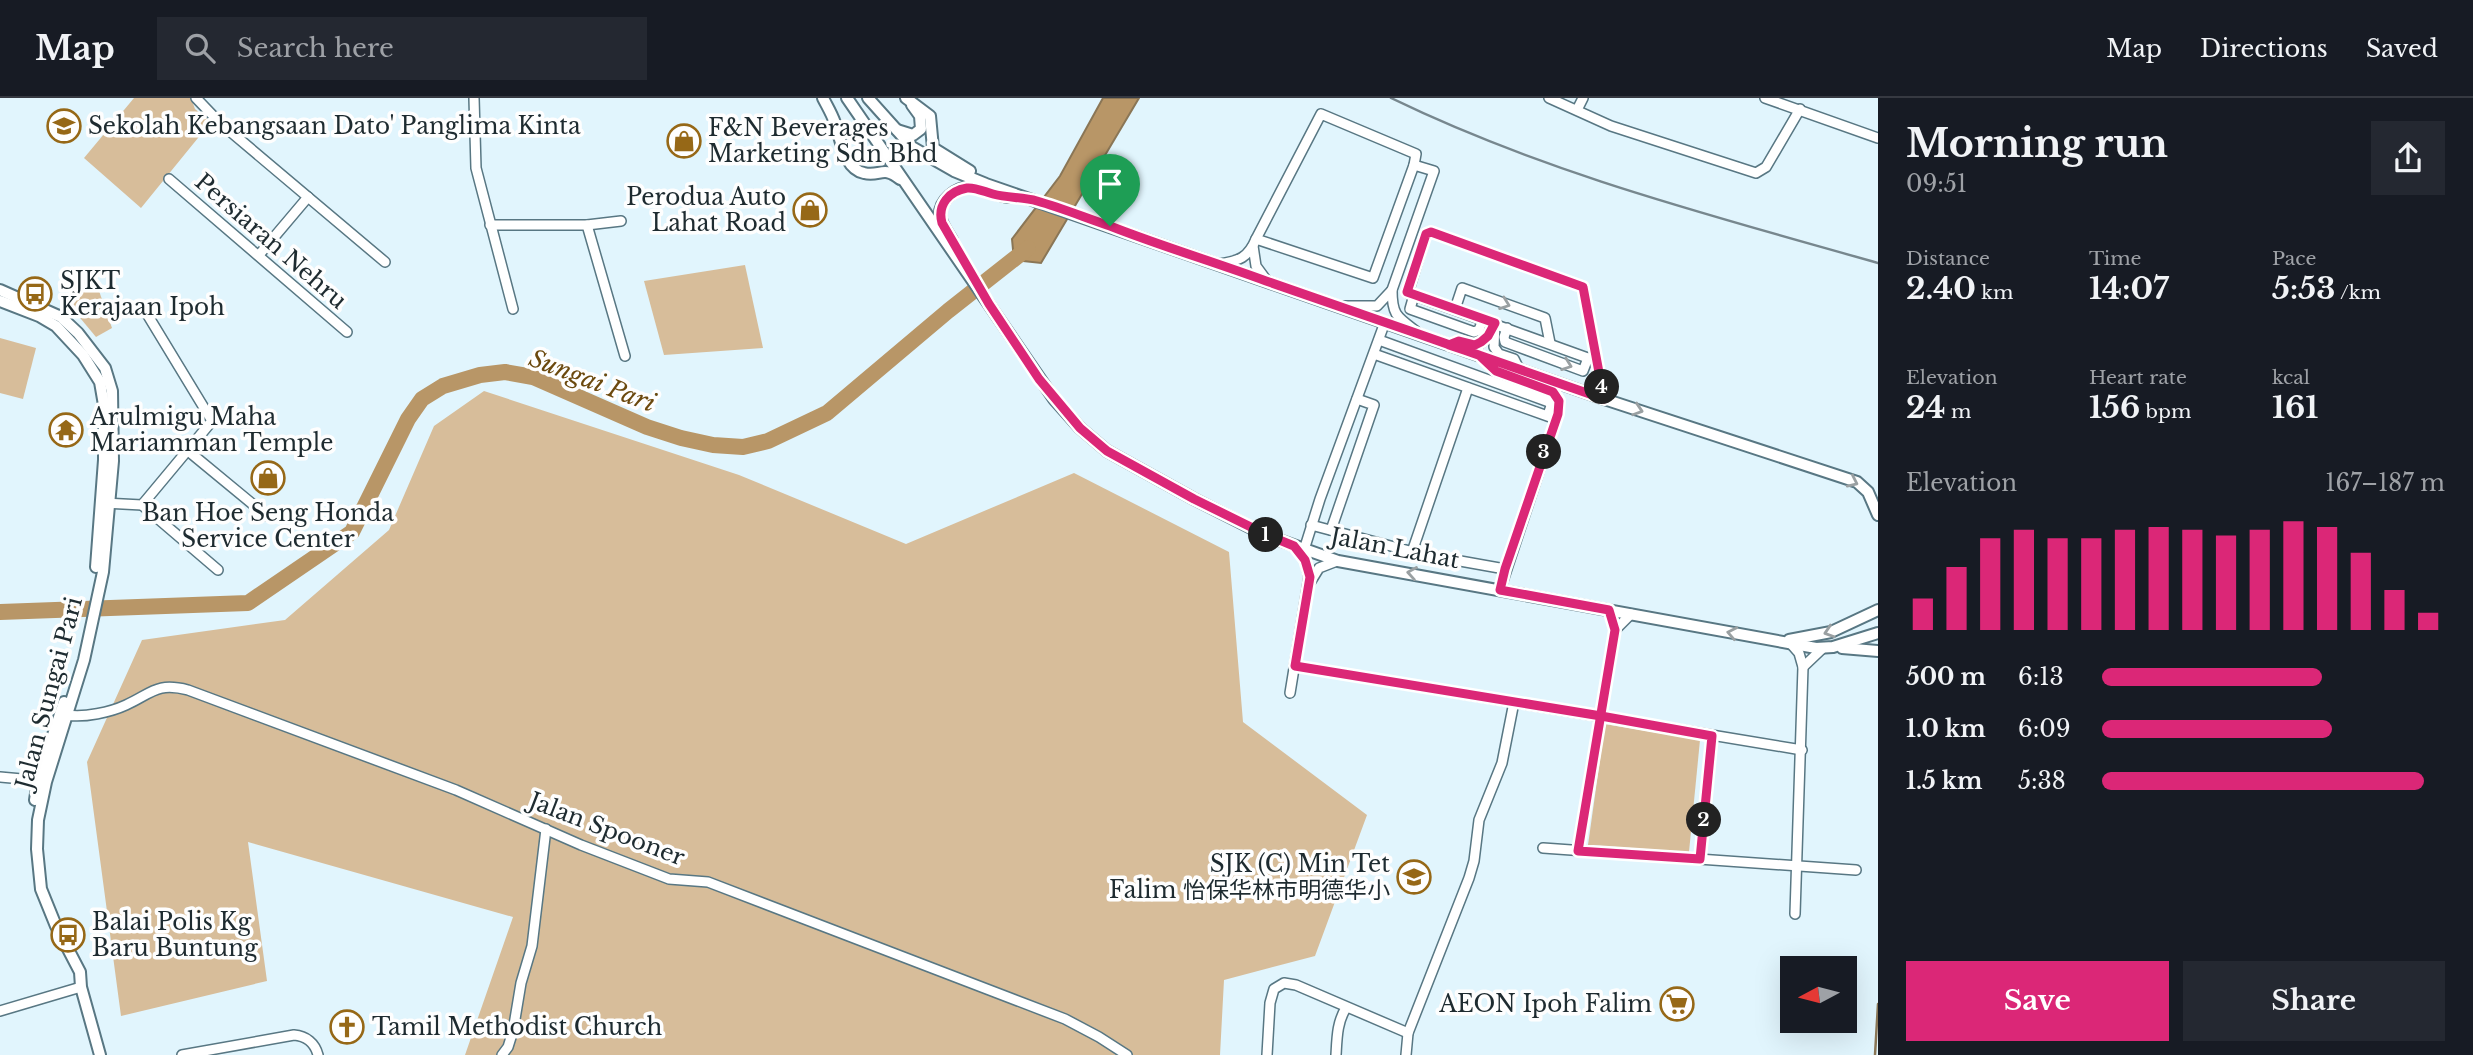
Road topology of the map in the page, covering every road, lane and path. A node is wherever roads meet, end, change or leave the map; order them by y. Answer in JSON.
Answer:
{"nodes":[{"id":1,"x":196,"y":98,"type":"edge"},
{"id":2,"x":474,"y":98,"type":"edge"},
{"id":3,"x":824,"y":98,"type":"edge"},
{"id":4,"x":847,"y":98,"type":"edge"},
{"id":5,"x":868,"y":98,"type":"edge"},
{"id":6,"x":1549,"y":98,"type":"edge"},
{"id":7,"x":1583,"y":98,"type":"edge"},
{"id":8,"x":1765,"y":98,"type":"edge"},
{"id":9,"x":907,"y":99,"type":"edge"},
{"id":10,"x":1800,"y":109,"type":"junction"},
{"id":11,"x":1577,"y":110,"type":"junction"},
{"id":12,"x":895,"y":130,"type":"junction"},
{"id":13,"x":1878,"y":138,"type":"edge"},
{"id":14,"x":881,"y":146,"type":"junction"},
{"id":15,"x":1414,"y":165,"type":"junction"},
{"id":16,"x":854,"y":168,"type":"junction"},
{"id":17,"x":169,"y":179,"type":"dead end"},
{"id":18,"x":986,"y":184,"type":"junction"},
{"id":19,"x":908,"y":185,"type":"junction"},
{"id":20,"x":308,"y":197,"type":"junction"},
{"id":21,"x":1035,"y":200,"type":"junction"},
{"id":22,"x":621,"y":221,"type":"dead end"},
{"id":23,"x":490,"y":225,"type":"junction"},
{"id":24,"x":587,"y":225,"type":"junction"},
{"id":25,"x":1255,"y":243,"type":"junction"},
{"id":26,"x":258,"y":255,"type":"junction"},
{"id":27,"x":385,"y":262,"type":"dead end"},
{"id":28,"x":1219,"y":264,"type":"junction"},
{"id":29,"x":1267,"y":281,"type":"junction"},
{"id":30,"x":978,"y":287,"type":"junction"},
{"id":31,"x":1392,"y":290,"type":"junction"},
{"id":32,"x":1414,"y":295,"type":"junction"},
{"id":33,"x":4,"y":297,"type":"edge"},
{"id":34,"x":1337,"y":306,"type":"junction"},
{"id":35,"x":513,"y":309,"type":"dead end"},
{"id":36,"x":1455,"y":309,"type":"junction"},
{"id":37,"x":147,"y":314,"type":"dead end"},
{"id":38,"x":1483,"y":319,"type":"junction"},
{"id":39,"x":1385,"y":322,"type":"junction"},
{"id":40,"x":1495,"y":323,"type":"junction"},
{"id":41,"x":1507,"y":328,"type":"junction"},
{"id":42,"x":347,"y":332,"type":"dead end"},
{"id":43,"x":1422,"y":335,"type":"junction"},
{"id":44,"x":1379,"y":340,"type":"junction"},
{"id":45,"x":1550,"y":343,"type":"junction"},
{"id":46,"x":1449,"y":345,"type":"junction"},
{"id":47,"x":1374,"y":355,"type":"junction"},
{"id":48,"x":1479,"y":355,"type":"junction"},
{"id":49,"x":625,"y":356,"type":"dead end"},
{"id":50,"x":1592,"y":359,"type":"junction"},
{"id":51,"x":1519,"y":369,"type":"junction"},
{"id":52,"x":1468,"y":388,"type":"junction"},
{"id":53,"x":1357,"y":399,"type":"junction"},
{"id":54,"x":1604,"y":399,"type":"junction"},
{"id":55,"x":1552,"y":417,"type":"junction"},
{"id":56,"x":187,"y":450,"type":"junction"},
{"id":57,"x":106,"y":503,"type":"junction"},
{"id":58,"x":142,"y":505,"type":"junction"},
{"id":59,"x":1876,"y":506,"type":"edge"},
{"id":60,"x":1878,"y":515,"type":"edge"},
{"id":61,"x":267,"y":516,"type":"dead end"},
{"id":62,"x":1311,"y":525,"type":"junction"},
{"id":63,"x":1331,"y":530,"type":"junction"},
{"id":64,"x":1299,"y":548,"type":"junction"},
{"id":65,"x":1412,"y":552,"type":"junction"},
{"id":66,"x":1338,"y":561,"type":"junction"},
{"id":67,"x":1505,"y":569,"type":"junction"},
{"id":68,"x":218,"y":570,"type":"dead end"},
{"id":69,"x":1309,"y":586,"type":"junction"},
{"id":70,"x":1500,"y":590,"type":"junction"},
{"id":71,"x":1609,"y":610,"type":"junction"},
{"id":72,"x":1878,"y":610,"type":"edge"},
{"id":73,"x":1631,"y":614,"type":"junction"},
{"id":74,"x":1615,"y":630,"type":"junction"},
{"id":75,"x":1878,"y":633,"type":"edge"},
{"id":76,"x":1777,"y":642,"type":"junction"},
{"id":77,"x":1792,"y":645,"type":"junction"},
{"id":78,"x":1828,"y":648,"type":"junction"},
{"id":79,"x":1878,"y":650,"type":"edge"},
{"id":80,"x":81,"y":659,"type":"junction"},
{"id":81,"x":1295,"y":666,"type":"junction"},
{"id":82,"x":1803,"y":667,"type":"junction"},
{"id":83,"x":1290,"y":693,"type":"dead end"},
{"id":84,"x":1514,"y":702,"type":"junction"},
{"id":85,"x":67,"y":715,"type":"junction"},
{"id":86,"x":1601,"y":716,"type":"junction"},
{"id":87,"x":1712,"y":736,"type":"junction"},
{"id":88,"x":1802,"y":750,"type":"junction"},
{"id":89,"x":0,"y":777,"type":"edge"},
{"id":90,"x":42,"y":781,"type":"junction"},
{"id":91,"x":545,"y":829,"type":"junction"},
{"id":92,"x":1543,"y":848,"type":"dead end"},
{"id":93,"x":1578,"y":851,"type":"junction"},
{"id":94,"x":1700,"y":859,"type":"junction"},
{"id":95,"x":1797,"y":866,"type":"junction"},
{"id":96,"x":1856,"y":870,"type":"dead end"},
{"id":97,"x":1795,"y":914,"type":"dead end"},
{"id":98,"x":81,"y":987,"type":"junction"},
{"id":99,"x":1346,"y":1008,"type":"junction"},
{"id":100,"x":0,"y":1011,"type":"edge"},
{"id":101,"x":1408,"y":1033,"type":"junction"},
{"id":102,"x":505,"y":1054,"type":"edge"},
{"id":103,"x":100,"y":1055,"type":"edge"},
{"id":104,"x":182,"y":1055,"type":"edge"},
{"id":105,"x":318,"y":1055,"type":"edge"},
{"id":106,"x":1127,"y":1055,"type":"edge"},
{"id":107,"x":1267,"y":1055,"type":"edge"},
{"id":108,"x":1336,"y":1055,"type":"edge"},
{"id":109,"x":1406,"y":1055,"type":"edge"}],
"edges":[{"from":1,"to":20,"type":"street"},
{"from":2,"to":23,"type":"street"},
{"from":3,"to":16,"type":"main road"},
{"from":4,"to":14,"type":"main road","name":"Jalan Lahat"},
{"from":5,"to":12,"type":"main road"},
{"from":6,"to":11,"type":"street"},
{"from":7,"to":11,"type":"street"},
{"from":8,"to":10,"type":"street"},
{"from":9,"to":12,"type":"main road"},
{"from":9,"to":18,"type":"main road"},
{"from":10,"to":11,"type":"street"},
{"from":10,"to":13,"type":"street"},
{"from":12,"to":18,"type":"main road"},
{"from":14,"to":16,"type":"main road"},
{"from":14,"to":19,"type":"main road","name":"Jalan Lahat"},
{"from":15,"to":25,"type":"street"},
{"from":15,"to":25,"type":"street"},
{"from":15,"to":31,"type":"street"},
{"from":16,"to":19,"type":"main road"},
{"from":17,"to":26,"type":"street","name":"Persiaran Nehru"},
{"from":18,"to":21,"type":"main road"},
{"from":19,"to":30,"type":"main road","name":"Jalan Lahat"},
{"from":20,"to":26,"type":"street"},
{"from":20,"to":27,"type":"street"},
{"from":21,"to":28,"type":"main road"},
{"from":21,"to":30,"type":"main road"},
{"from":22,"to":24,"type":"street"},
{"from":23,"to":24,"type":"street"},
{"from":23,"to":35,"type":"street"},
{"from":24,"to":49,"type":"street"},
{"from":25,"to":28,"type":"street"},
{"from":25,"to":29,"type":"street"},
{"from":26,"to":42,"type":"street","name":"Persiaran Nehru"},
{"from":28,"to":29,"type":"main road"},
{"from":29,"to":34,"type":"main road"},
{"from":30,"to":64,"type":"main road","name":"Jalan Lahat"},
{"from":31,"to":34,"type":"street"},
{"from":31,"to":43,"type":"street"},
{"from":32,"to":36,"type":"street"},
{"from":32,"to":38,"type":"street"},
{"from":32,"to":50,"type":"street"},
{"from":33,"to":57,"type":"main road","name":"Jalan Sungai Pari"},
{"from":34,"to":39,"type":"main road"},
{"from":36,"to":38,"type":"street"},
{"from":36,"to":45,"type":"street","one_way":true},
{"from":37,"to":56,"type":"street"},
{"from":38,"to":40,"type":"street"},
{"from":39,"to":43,"type":"main road"},
{"from":39,"to":44,"type":"street"},
{"from":40,"to":41,"type":"street"},
{"from":40,"to":46,"type":"street"},
{"from":40,"to":51,"type":"street"},
{"from":41,"to":45,"type":"street"},
{"from":41,"to":50,"type":"street","one_way":true},
{"from":43,"to":46,"type":"main road"},
{"from":44,"to":47,"type":"street"},
{"from":44,"to":55,"type":"street"},
{"from":45,"to":50,"type":"street"},
{"from":46,"to":48,"type":"main road"},
{"from":47,"to":52,"type":"street"},
{"from":47,"to":53,"type":"street"},
{"from":48,"to":51,"type":"main road"},
{"from":48,"to":55,"type":"street"},
{"from":50,"to":54,"type":"street"},
{"from":51,"to":54,"type":"main road"},
{"from":52,"to":55,"type":"street"},
{"from":52,"to":65,"type":"street"},
{"from":53,"to":62,"type":"street"},
{"from":53,"to":63,"type":"street"},
{"from":54,"to":59,"type":"main road","one_way":true},
{"from":55,"to":67,"type":"street"},
{"from":56,"to":58,"type":"street"},
{"from":56,"to":61,"type":"street"},
{"from":57,"to":58,"type":"street"},
{"from":57,"to":80,"type":"main road","name":"Jalan Sungai Pari"},
{"from":58,"to":68,"type":"street"},
{"from":59,"to":60,"type":"main road"},
{"from":62,"to":63,"type":"street"},
{"from":62,"to":64,"type":"street"},
{"from":63,"to":65,"type":"street"},
{"from":64,"to":66,"type":"main road","name":"Jalan Lahat"},
{"from":64,"to":69,"type":"street"},
{"from":65,"to":67,"type":"street"},
{"from":66,"to":69,"type":"street"},
{"from":70,"to":66,"type":"main road","name":"Jalan Lahat","one_way":true},
{"from":67,"to":70,"type":"street"},
{"from":69,"to":81,"type":"street"},
{"from":70,"to":71,"type":"main road","name":"Jalan Lahat"},
{"from":71,"to":73,"type":"main road","name":"Jalan Lahat"},
{"from":71,"to":74,"type":"street"},
{"from":72,"to":76,"type":"main road","one_way":true},
{"from":73,"to":74,"type":"street"},
{"from":76,"to":73,"type":"main road","name":"Jalan Lahat","one_way":true},
{"from":74,"to":86,"type":"street"},
{"from":75,"to":78,"type":"main road","name":"Jalan Lahat"},
{"from":76,"to":77,"type":"main road","name":"Jalan Lahat"},
{"from":77,"to":78,"type":"main road","name":"Jalan Lahat"},
{"from":77,"to":82,"type":"street"},
{"from":78,"to":79,"type":"main road"},
{"from":78,"to":82,"type":"street"},
{"from":80,"to":85,"type":"main road","name":"Jalan Sungai Pari"},
{"from":80,"to":90,"type":"main road","name":"Jalan Sungai Pari"},
{"from":81,"to":83,"type":"street"},
{"from":81,"to":84,"type":"street"},
{"from":82,"to":88,"type":"street"},
{"from":84,"to":86,"type":"street"},
{"from":84,"to":101,"type":"street"},
{"from":85,"to":90,"type":"main road","name":"Jalan Sungai Pari"},
{"from":85,"to":91,"type":"street","name":"Jalan Spooner"},
{"from":86,"to":87,"type":"street"},
{"from":86,"to":93,"type":"street"},
{"from":87,"to":88,"type":"street"},
{"from":87,"to":94,"type":"street"},
{"from":88,"to":95,"type":"street"},
{"from":89,"to":90,"type":"street"},
{"from":90,"to":98,"type":"main road","name":"Jalan Sungai Pari"},
{"from":91,"to":102,"type":"street"},
{"from":91,"to":106,"type":"street","name":"Jalan Spooner"},
{"from":92,"to":93,"type":"street"},
{"from":93,"to":94,"type":"street"},
{"from":94,"to":95,"type":"street"},
{"from":95,"to":96,"type":"street"},
{"from":95,"to":97,"type":"street"},
{"from":98,"to":100,"type":"street"},
{"from":98,"to":103,"type":"main road","name":"Jalan Sungai Pari"},
{"from":99,"to":101,"type":"street"},
{"from":99,"to":107,"type":"street"},
{"from":99,"to":108,"type":"street"},
{"from":101,"to":109,"type":"street"},
{"from":104,"to":105,"type":"street"}]}
